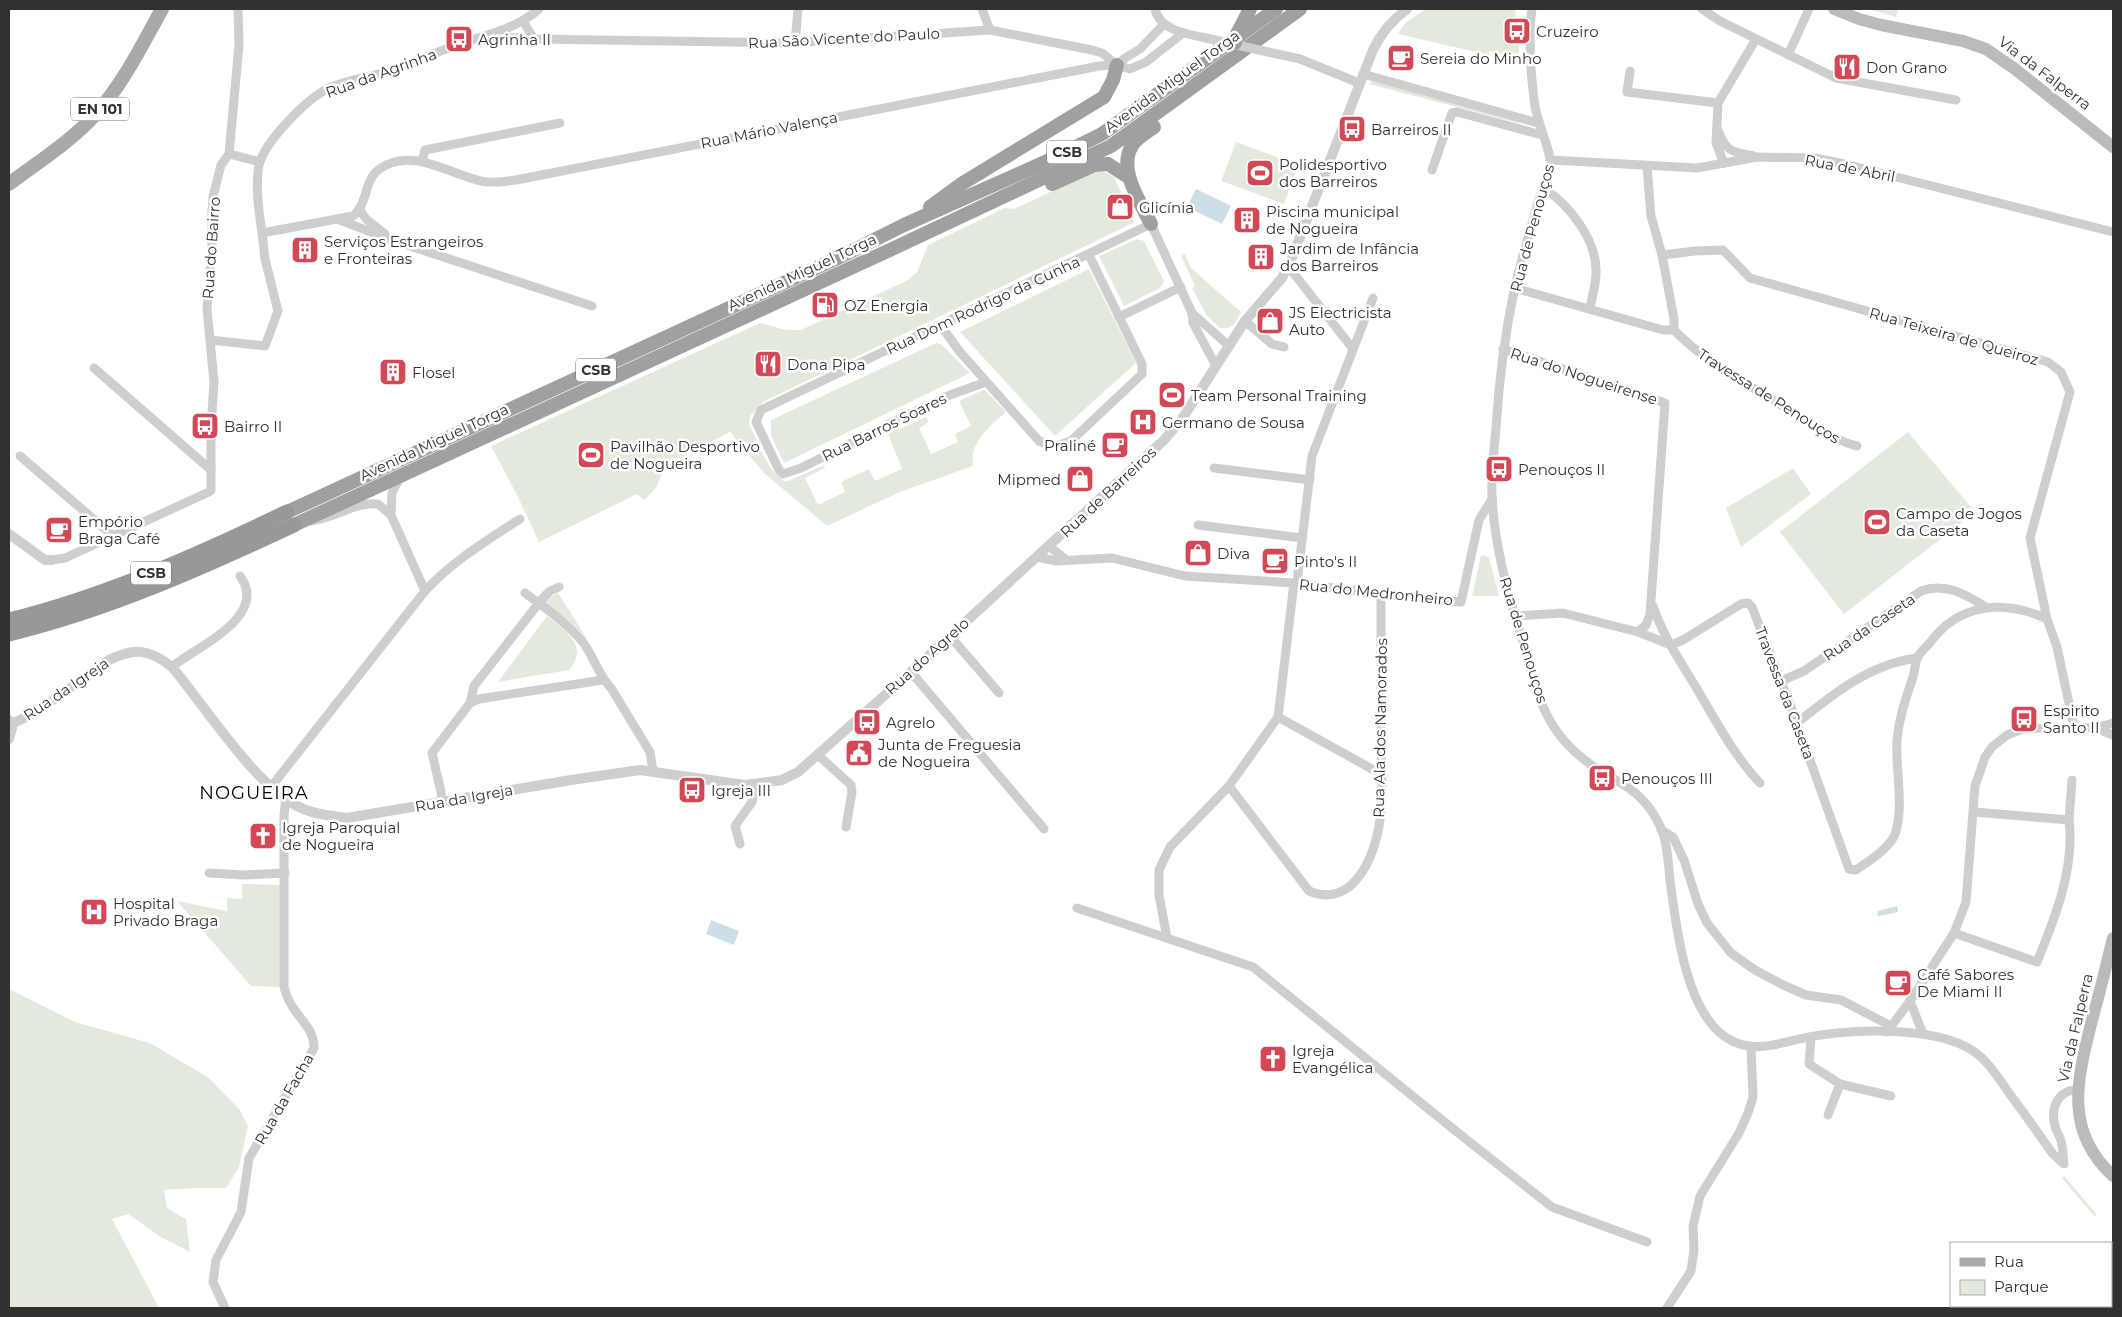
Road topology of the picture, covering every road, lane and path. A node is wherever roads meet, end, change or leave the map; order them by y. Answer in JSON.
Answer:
{"nodes":[{"id":1,"x":162,"y":9,"type":"edge"},
{"id":2,"x":238,"y":9,"type":"edge"},
{"id":3,"x":539,"y":9,"type":"edge"},
{"id":4,"x":798,"y":9,"type":"edge"},
{"id":5,"x":982,"y":9,"type":"edge"},
{"id":6,"x":1155,"y":9,"type":"edge"},
{"id":7,"x":1250,"y":9,"type":"edge"},
{"id":8,"x":1276,"y":9,"type":"edge"},
{"id":9,"x":1300,"y":9,"type":"edge"},
{"id":10,"x":1407,"y":9,"type":"edge"},
{"id":11,"x":1526,"y":9,"type":"edge"},
{"id":12,"x":1532,"y":9,"type":"edge"},
{"id":13,"x":1702,"y":9,"type":"edge"},
{"id":14,"x":1809,"y":9,"type":"edge"},
{"id":15,"x":1834,"y":9,"type":"edge"},
{"id":16,"x":523,"y":21,"type":"junction"},
{"id":17,"x":1530,"y":23,"type":"junction"},
{"id":18,"x":1164,"y":24,"type":"junction"},
{"id":19,"x":990,"y":30,"type":"junction"},
{"id":20,"x":1183,"y":33,"type":"junction"},
{"id":21,"x":485,"y":36,"type":"junction"},
{"id":22,"x":534,"y":39,"type":"junction"},
{"id":23,"x":1756,"y":39,"type":"junction"},
{"id":24,"x":1236,"y":40,"type":"junction"},
{"id":25,"x":795,"y":43,"type":"junction"},
{"id":26,"x":1788,"y":55,"type":"junction"},
{"id":27,"x":1117,"y":66,"type":"junction"},
{"id":28,"x":1630,"y":71,"type":"dead end"},
{"id":29,"x":1361,"y":78,"type":"junction"},
{"id":30,"x":1188,"y":91,"type":"junction"},
{"id":31,"x":1956,"y":100,"type":"dead end"},
{"id":32,"x":1718,"y":103,"type":"junction"},
{"id":33,"x":560,"y":123,"type":"dead end"},
{"id":34,"x":1538,"y":123,"type":"junction"},
{"id":35,"x":1717,"y":126,"type":"junction"},
{"id":36,"x":1542,"y":135,"type":"junction"},
{"id":37,"x":2113,"y":146,"type":"edge"},
{"id":38,"x":229,"y":154,"type":"junction"},
{"id":39,"x":1757,"y":157,"type":"junction"},
{"id":40,"x":1552,"y":160,"type":"junction"},
{"id":41,"x":260,"y":162,"type":"junction"},
{"id":42,"x":422,"y":162,"type":"junction"},
{"id":43,"x":1724,"y":164,"type":"junction"},
{"id":44,"x":1646,"y":166,"type":"junction"},
{"id":45,"x":1432,"y":170,"type":"dead end"},
{"id":46,"x":1128,"y":177,"type":"junction"},
{"id":47,"x":9,"y":184,"type":"edge"},
{"id":48,"x":1543,"y":188,"type":"junction"},
{"id":49,"x":1010,"y":194,"type":"junction"},
{"id":50,"x":360,"y":210,"type":"junction"},
{"id":51,"x":336,"y":219,"type":"junction"},
{"id":52,"x":1151,"y":224,"type":"junction"},
{"id":53,"x":904,"y":225,"type":"junction"},
{"id":54,"x":266,"y":232,"type":"junction"},
{"id":55,"x":2113,"y":232,"type":"edge"},
{"id":56,"x":392,"y":240,"type":"junction"},
{"id":57,"x":1089,"y":255,"type":"junction"},
{"id":58,"x":1662,"y":255,"type":"junction"},
{"id":59,"x":1288,"y":266,"type":"junction"},
{"id":60,"x":1180,"y":287,"type":"junction"},
{"id":61,"x":1515,"y":288,"type":"junction"},
{"id":62,"x":1373,"y":298,"type":"dead end"},
{"id":63,"x":592,"y":306,"type":"dead end"},
{"id":64,"x":1590,"y":308,"type":"junction"},
{"id":65,"x":1192,"y":313,"type":"junction"},
{"id":66,"x":1119,"y":317,"type":"junction"},
{"id":67,"x":1245,"y":321,"type":"junction"},
{"id":68,"x":941,"y":326,"type":"junction"},
{"id":69,"x":1674,"y":330,"type":"junction"},
{"id":70,"x":210,"y":340,"type":"junction"},
{"id":71,"x":1229,"y":346,"type":"junction"},
{"id":72,"x":1284,"y":347,"type":"dead end"},
{"id":73,"x":1353,"y":349,"type":"junction"},
{"id":74,"x":1503,"y":349,"type":"junction"},
{"id":75,"x":1216,"y":366,"type":"junction"},
{"id":76,"x":94,"y":368,"type":"dead end"},
{"id":77,"x":986,"y":382,"type":"junction"},
{"id":78,"x":1856,"y":446,"type":"dead end"},
{"id":79,"x":20,"y":456,"type":"dead end"},
{"id":80,"x":1214,"y":468,"type":"dead end"},
{"id":81,"x":211,"y":470,"type":"junction"},
{"id":82,"x":783,"y":474,"type":"joint"},
{"id":83,"x":402,"y":475,"type":"junction"},
{"id":84,"x":1310,"y":480,"type":"junction"},
{"id":85,"x":1492,"y":499,"type":"junction"},
{"id":86,"x":391,"y":515,"type":"junction"},
{"id":87,"x":520,"y":519,"type":"dead end"},
{"id":88,"x":294,"y":520,"type":"junction"},
{"id":89,"x":1198,"y":525,"type":"dead end"},
{"id":90,"x":112,"y":536,"type":"junction"},
{"id":91,"x":11,"y":537,"type":"edge"},
{"id":92,"x":1302,"y":538,"type":"junction"},
{"id":93,"x":1050,"y":546,"type":"junction"},
{"id":94,"x":1037,"y":557,"type":"junction"},
{"id":95,"x":1065,"y":559,"type":"junction"},
{"id":96,"x":52,"y":560,"type":"joint"},
{"id":97,"x":240,"y":576,"type":"dead end"},
{"id":98,"x":1295,"y":583,"type":"junction"},
{"id":99,"x":559,"y":587,"type":"dead end"},
{"id":100,"x":425,"y":590,"type":"junction"},
{"id":101,"x":525,"y":593,"type":"dead end"},
{"id":102,"x":1381,"y":594,"type":"junction"},
{"id":103,"x":1651,"y":598,"type":"junction"},
{"id":104,"x":539,"y":603,"type":"junction"},
{"id":105,"x":1986,"y":607,"type":"junction"},
{"id":106,"x":1515,"y":616,"type":"junction"},
{"id":107,"x":2047,"y":619,"type":"junction"},
{"id":108,"x":9,"y":620,"type":"edge"},
{"id":109,"x":1638,"y":632,"type":"junction"},
{"id":110,"x":9,"y":634,"type":"edge"},
{"id":111,"x":950,"y":636,"type":"junction"},
{"id":112,"x":1671,"y":645,"type":"junction"},
{"id":113,"x":1917,"y":658,"type":"junction"},
{"id":114,"x":172,"y":667,"type":"junction"},
{"id":115,"x":911,"y":672,"type":"junction"},
{"id":116,"x":603,"y":680,"type":"junction"},
{"id":117,"x":1781,"y":681,"type":"junction"},
{"id":118,"x":999,"y":693,"type":"dead end"},
{"id":119,"x":470,"y":704,"type":"junction"},
{"id":120,"x":1278,"y":717,"type":"junction"},
{"id":121,"x":10,"y":722,"type":"edge"},
{"id":122,"x":1797,"y":723,"type":"junction"},
{"id":123,"x":2113,"y":723,"type":"edge"},
{"id":124,"x":2074,"y":727,"type":"junction"},
{"id":125,"x":2096,"y":728,"type":"junction"},
{"id":126,"x":2113,"y":735,"type":"edge"},
{"id":127,"x":9,"y":739,"type":"edge"},
{"id":128,"x":818,"y":755,"type":"junction"},
{"id":129,"x":654,"y":771,"type":"junction"},
{"id":130,"x":1381,"y":774,"type":"junction"},
{"id":131,"x":2072,"y":780,"type":"dead end"},
{"id":132,"x":1760,"y":783,"type":"dead end"},
{"id":133,"x":756,"y":785,"type":"junction"},
{"id":134,"x":1229,"y":786,"type":"junction"},
{"id":135,"x":271,"y":787,"type":"junction"},
{"id":136,"x":286,"y":799,"type":"junction"},
{"id":137,"x":442,"y":802,"type":"junction"},
{"id":138,"x":1974,"y":812,"type":"junction"},
{"id":139,"x":2069,"y":820,"type":"junction"},
{"id":140,"x":846,"y":827,"type":"dead end"},
{"id":141,"x":1044,"y":828,"type":"dead end"},
{"id":142,"x":1661,"y":830,"type":"junction"},
{"id":143,"x":740,"y":844,"type":"dead end"},
{"id":144,"x":209,"y":873,"type":"dead end"},
{"id":145,"x":285,"y":873,"type":"junction"},
{"id":146,"x":1077,"y":908,"type":"dead end"},
{"id":147,"x":1954,"y":933,"type":"junction"},
{"id":148,"x":1167,"y":938,"type":"junction"},
{"id":149,"x":2113,"y":938,"type":"edge"},
{"id":150,"x":1910,"y":1001,"type":"junction"},
{"id":151,"x":1889,"y":1028,"type":"junction"},
{"id":152,"x":1922,"y":1034,"type":"junction"},
{"id":153,"x":1811,"y":1037,"type":"junction"},
{"id":154,"x":1751,"y":1047,"type":"junction"},
{"id":155,"x":1840,"y":1084,"type":"junction"},
{"id":156,"x":2077,"y":1090,"type":"junction"},
{"id":157,"x":1890,"y":1096,"type":"dead end"},
{"id":158,"x":1828,"y":1115,"type":"dead end"},
{"id":159,"x":2113,"y":1176,"type":"edge"},
{"id":160,"x":1647,"y":1242,"type":"dead end"},
{"id":161,"x":225,"y":1308,"type":"edge"},
{"id":162,"x":1667,"y":1308,"type":"edge"}],
"edges":[{"from":1,"to":47,"type":"main road","number":"EN 101"},
{"from":2,"to":38,"type":"street","name":"Rua do Bairro"},
{"from":3,"to":16,"type":"street","name":"Rua da Agrinha"},
{"from":4,"to":25,"type":"street"},
{"from":5,"to":19,"type":"street"},
{"from":6,"to":18,"type":"street"},
{"from":7,"to":24,"type":"highway"},
{"from":8,"to":53,"type":"highway","name":"Avenida Miguel Torga","number":"CSB"},
{"from":9,"to":30,"type":"highway","name":"Avenida Miguel Torga"},
{"from":10,"to":29,"type":"street","name":"Rua de Barreiros"},
{"from":11,"to":17,"type":"street","name":"Rua de Penouços"},
{"from":12,"to":17,"type":"street","name":"Rua de Penouços"},
{"from":13,"to":23,"type":"street"},
{"from":14,"to":26,"type":"street"},
{"from":15,"to":37,"type":"main road","name":"Via da Falperra"},
{"from":16,"to":21,"type":"street","name":"Rua da Agrinha"},
{"from":16,"to":22,"type":"street"},
{"from":17,"to":34,"type":"street","name":"Rua de Penouços"},
{"from":18,"to":20,"type":"street"},
{"from":18,"to":27,"type":"street"},
{"from":19,"to":25,"type":"street","name":"Rua São Vicente do Paulo"},
{"from":19,"to":27,"type":"street","name":"Rua São Vicente do Paulo"},
{"from":20,"to":24,"type":"street","bridge":true},
{"from":20,"to":27,"type":"street","name":"Rua Mário Valença"},
{"from":21,"to":22,"type":"street","name":"Rua São Vicente do Paulo"},
{"from":21,"to":41,"type":"street","name":"Rua da Agrinha"},
{"from":22,"to":25,"type":"street","name":"Rua São Vicente do Paulo"},
{"from":23,"to":26,"type":"street"},
{"from":23,"to":32,"type":"street"},
{"from":24,"to":29,"type":"street","bridge":true},
{"from":26,"to":31,"type":"street"},
{"from":27,"to":42,"type":"street","name":"Rua Mário Valença"},
{"from":27,"to":53,"type":"highway"},
{"from":28,"to":32,"type":"street"},
{"from":29,"to":34,"type":"street"},
{"from":29,"to":59,"type":"street","name":"Rua de Barreiros"},
{"from":30,"to":46,"type":"highway"},
{"from":30,"to":49,"type":"highway","name":"Avenida Miguel Torga","number":"CSB"},
{"from":32,"to":35,"type":"street"},
{"from":33,"to":42,"type":"street"},
{"from":34,"to":36,"type":"street","name":"Rua de Penouços"},
{"from":35,"to":39,"type":"street"},
{"from":35,"to":43,"type":"street"},
{"from":36,"to":40,"type":"street","name":"Rua de Penouços"},
{"from":36,"to":45,"type":"street"},
{"from":38,"to":41,"type":"street"},
{"from":38,"to":70,"type":"street","name":"Rua do Bairro"},
{"from":39,"to":43,"type":"street","name":"Rua de Abril"},
{"from":39,"to":55,"type":"street","name":"Rua de Abril"},
{"from":40,"to":44,"type":"street","name":"Rua de Abril"},
{"from":40,"to":48,"type":"street","name":"Rua de Penouços"},
{"from":41,"to":54,"type":"street","name":"Rua da Agrinha"},
{"from":42,"to":50,"type":"street","name":"Rua Mário Valença"},
{"from":43,"to":44,"type":"street","name":"Rua de Abril"},
{"from":44,"to":58,"type":"street"},
{"from":46,"to":49,"type":"highway"},
{"from":46,"to":52,"type":"highway"},
{"from":48,"to":61,"type":"street","name":"Rua de Penouços"},
{"from":48,"to":64,"type":"street"},
{"from":49,"to":83,"type":"highway","name":"Avenida Miguel Torga","number":"CSB"},
{"from":50,"to":51,"type":"street"},
{"from":50,"to":56,"type":"street"},
{"from":51,"to":54,"type":"street"},
{"from":51,"to":56,"type":"street"},
{"from":52,"to":57,"type":"street","name":"Rua Dom Rodrigo da Cunha"},
{"from":52,"to":60,"type":"street"},
{"from":53,"to":88,"type":"highway","name":"Avenida Miguel Torga","number":"CSB"},
{"from":54,"to":70,"type":"street"},
{"from":56,"to":63,"type":"street"},
{"from":57,"to":66,"type":"street"},
{"from":57,"to":68,"type":"street","name":"Rua Dom Rodrigo da Cunha"},
{"from":58,"to":69,"type":"street"},
{"from":58,"to":107,"type":"street","name":"Rua Teixeira de Queiroz"},
{"from":59,"to":67,"type":"street","name":"Rua de Barreiros"},
{"from":59,"to":73,"type":"street"},
{"from":60,"to":65,"type":"street"},
{"from":60,"to":66,"type":"street"},
{"from":61,"to":64,"type":"street"},
{"from":61,"to":74,"type":"street","name":"Rua de Penouços"},
{"from":62,"to":73,"type":"street"},
{"from":64,"to":69,"type":"street"},
{"from":65,"to":71,"type":"street"},
{"from":65,"to":75,"type":"street"},
{"from":66,"to":77,"type":"street"},
{"from":67,"to":71,"type":"street","name":"Rua de Barreiros"},
{"from":67,"to":72,"type":"street"},
{"from":68,"to":77,"type":"street"},
{"from":68,"to":82,"type":"street","name":"Rua Dom Rodrigo da Cunha"},
{"from":69,"to":78,"type":"street","name":"Travessa de Penouços"},
{"from":70,"to":81,"type":"street","name":"Rua do Bairro"},
{"from":71,"to":75,"type":"street","name":"Rua de Barreiros"},
{"from":73,"to":84,"type":"street"},
{"from":74,"to":85,"type":"street","name":"Rua de Penouços"},
{"from":74,"to":103,"type":"street","name":"Rua do Nogueirense"},
{"from":75,"to":93,"type":"street","name":"Rua de Barreiros"},
{"from":76,"to":81,"type":"street"},
{"from":77,"to":82,"type":"street","name":"Rua Barros Soares"},
{"from":79,"to":90,"type":"street"},
{"from":80,"to":84,"type":"street"},
{"from":81,"to":90,"type":"street","name":"Rua do Bairro"},
{"from":83,"to":86,"type":"street"},
{"from":83,"to":88,"type":"highway","name":"Avenida Miguel Torga","number":"CSB"},
{"from":84,"to":92,"type":"street"},
{"from":85,"to":102,"type":"street","name":"Rua do Medronheiro"},
{"from":85,"to":106,"type":"street","name":"Rua de Penouços"},
{"from":86,"to":88,"type":"street"},
{"from":86,"to":100,"type":"street"},
{"from":87,"to":100,"type":"street"},
{"from":88,"to":108,"type":"highway","number":"CSB"},
{"from":88,"to":110,"type":"highway","number":"CSB"},
{"from":89,"to":92,"type":"street"},
{"from":90,"to":96,"type":"street"},
{"from":91,"to":96,"type":"street"},
{"from":92,"to":98,"type":"street"},
{"from":93,"to":94,"type":"street","name":"Rua de Barreiros"},
{"from":93,"to":95,"type":"street"},
{"from":94,"to":95,"type":"street","name":"Rua do Medronheiro"},
{"from":94,"to":111,"type":"street","name":"Rua do Agrelo"},
{"from":95,"to":98,"type":"street","name":"Rua do Medronheiro"},
{"from":97,"to":114,"type":"street"},
{"from":98,"to":102,"type":"street","name":"Rua do Medronheiro"},
{"from":98,"to":120,"type":"street"},
{"from":99,"to":104,"type":"street"},
{"from":100,"to":135,"type":"street"},
{"from":101,"to":104,"type":"street"},
{"from":102,"to":130,"type":"street","name":"Rua Ala dos Namorados"},
{"from":103,"to":109,"type":"street"},
{"from":103,"to":112,"type":"street"},
{"from":104,"to":116,"type":"street"},
{"from":104,"to":119,"type":"street"},
{"from":105,"to":107,"type":"street"},
{"from":105,"to":113,"type":"street"},
{"from":105,"to":117,"type":"street","name":"Rua da Caseta"},
{"from":106,"to":109,"type":"street"},
{"from":106,"to":142,"type":"street","name":"Rua de Penouços"},
{"from":107,"to":124,"type":"street","name":"Rua Teixeira de Queiroz"},
{"from":109,"to":112,"type":"street"},
{"from":111,"to":115,"type":"street","name":"Rua do Agrelo"},
{"from":111,"to":118,"type":"street"},
{"from":112,"to":117,"type":"street","name":"Travessa da Caseta"},
{"from":112,"to":132,"type":"street"},
{"from":113,"to":122,"type":"street"},
{"from":113,"to":122,"type":"street","name":"Travessa da Caseta"},
{"from":114,"to":121,"type":"street","name":"Rua da Igreja"},
{"from":114,"to":135,"type":"street","name":"Rua da Igreja"},
{"from":115,"to":128,"type":"street","name":"Rua do Agrelo"},
{"from":115,"to":141,"type":"street"},
{"from":116,"to":119,"type":"street"},
{"from":116,"to":129,"type":"street"},
{"from":117,"to":122,"type":"street","name":"Travessa da Caseta"},
{"from":119,"to":137,"type":"street"},
{"from":120,"to":130,"type":"street"},
{"from":120,"to":134,"type":"street"},
{"from":121,"to":127,"type":"street"},
{"from":123,"to":125,"type":"street"},
{"from":124,"to":125,"type":"street"},
{"from":124,"to":138,"type":"street"},
{"from":125,"to":126,"type":"street"},
{"from":128,"to":133,"type":"street","name":"Rua da Igreja"},
{"from":128,"to":140,"type":"street"},
{"from":129,"to":133,"type":"street","name":"Rua da Igreja"},
{"from":129,"to":137,"type":"street","name":"Rua da Igreja"},
{"from":130,"to":134,"type":"street","name":"Rua Ala dos Namorados"},
{"from":131,"to":139,"type":"street"},
{"from":133,"to":143,"type":"street"},
{"from":134,"to":148,"type":"street"},
{"from":135,"to":136,"type":"street","name":"Rua da Igreja"},
{"from":136,"to":137,"type":"street","name":"Rua da Igreja"},
{"from":136,"to":145,"type":"street","name":"Rua da Facha"},
{"from":138,"to":139,"type":"street"},
{"from":138,"to":147,"type":"street"},
{"from":139,"to":147,"type":"street"},
{"from":142,"to":151,"type":"street"},
{"from":142,"to":154,"type":"street","name":"Rua de Penouços"},
{"from":144,"to":145,"type":"street"},
{"from":145,"to":161,"type":"street","name":"Rua da Facha"},
{"from":146,"to":148,"type":"street"},
{"from":147,"to":150,"type":"street"},
{"from":148,"to":160,"type":"street"},
{"from":149,"to":156,"type":"main road","name":"Via da Falperra"},
{"from":150,"to":151,"type":"street"},
{"from":150,"to":152,"type":"street"},
{"from":151,"to":152,"type":"street","name":"Rua de Penouços"},
{"from":151,"to":153,"type":"street","name":"Rua de Penouços"},
{"from":152,"to":156,"type":"street","name":"Rua de Penouços"},
{"from":153,"to":154,"type":"street","name":"Rua de Penouços"},
{"from":153,"to":155,"type":"street"},
{"from":154,"to":162,"type":"street"},
{"from":155,"to":157,"type":"street"},
{"from":155,"to":158,"type":"street"},
{"from":156,"to":159,"type":"main road","name":"Via da Falperra"}]}
